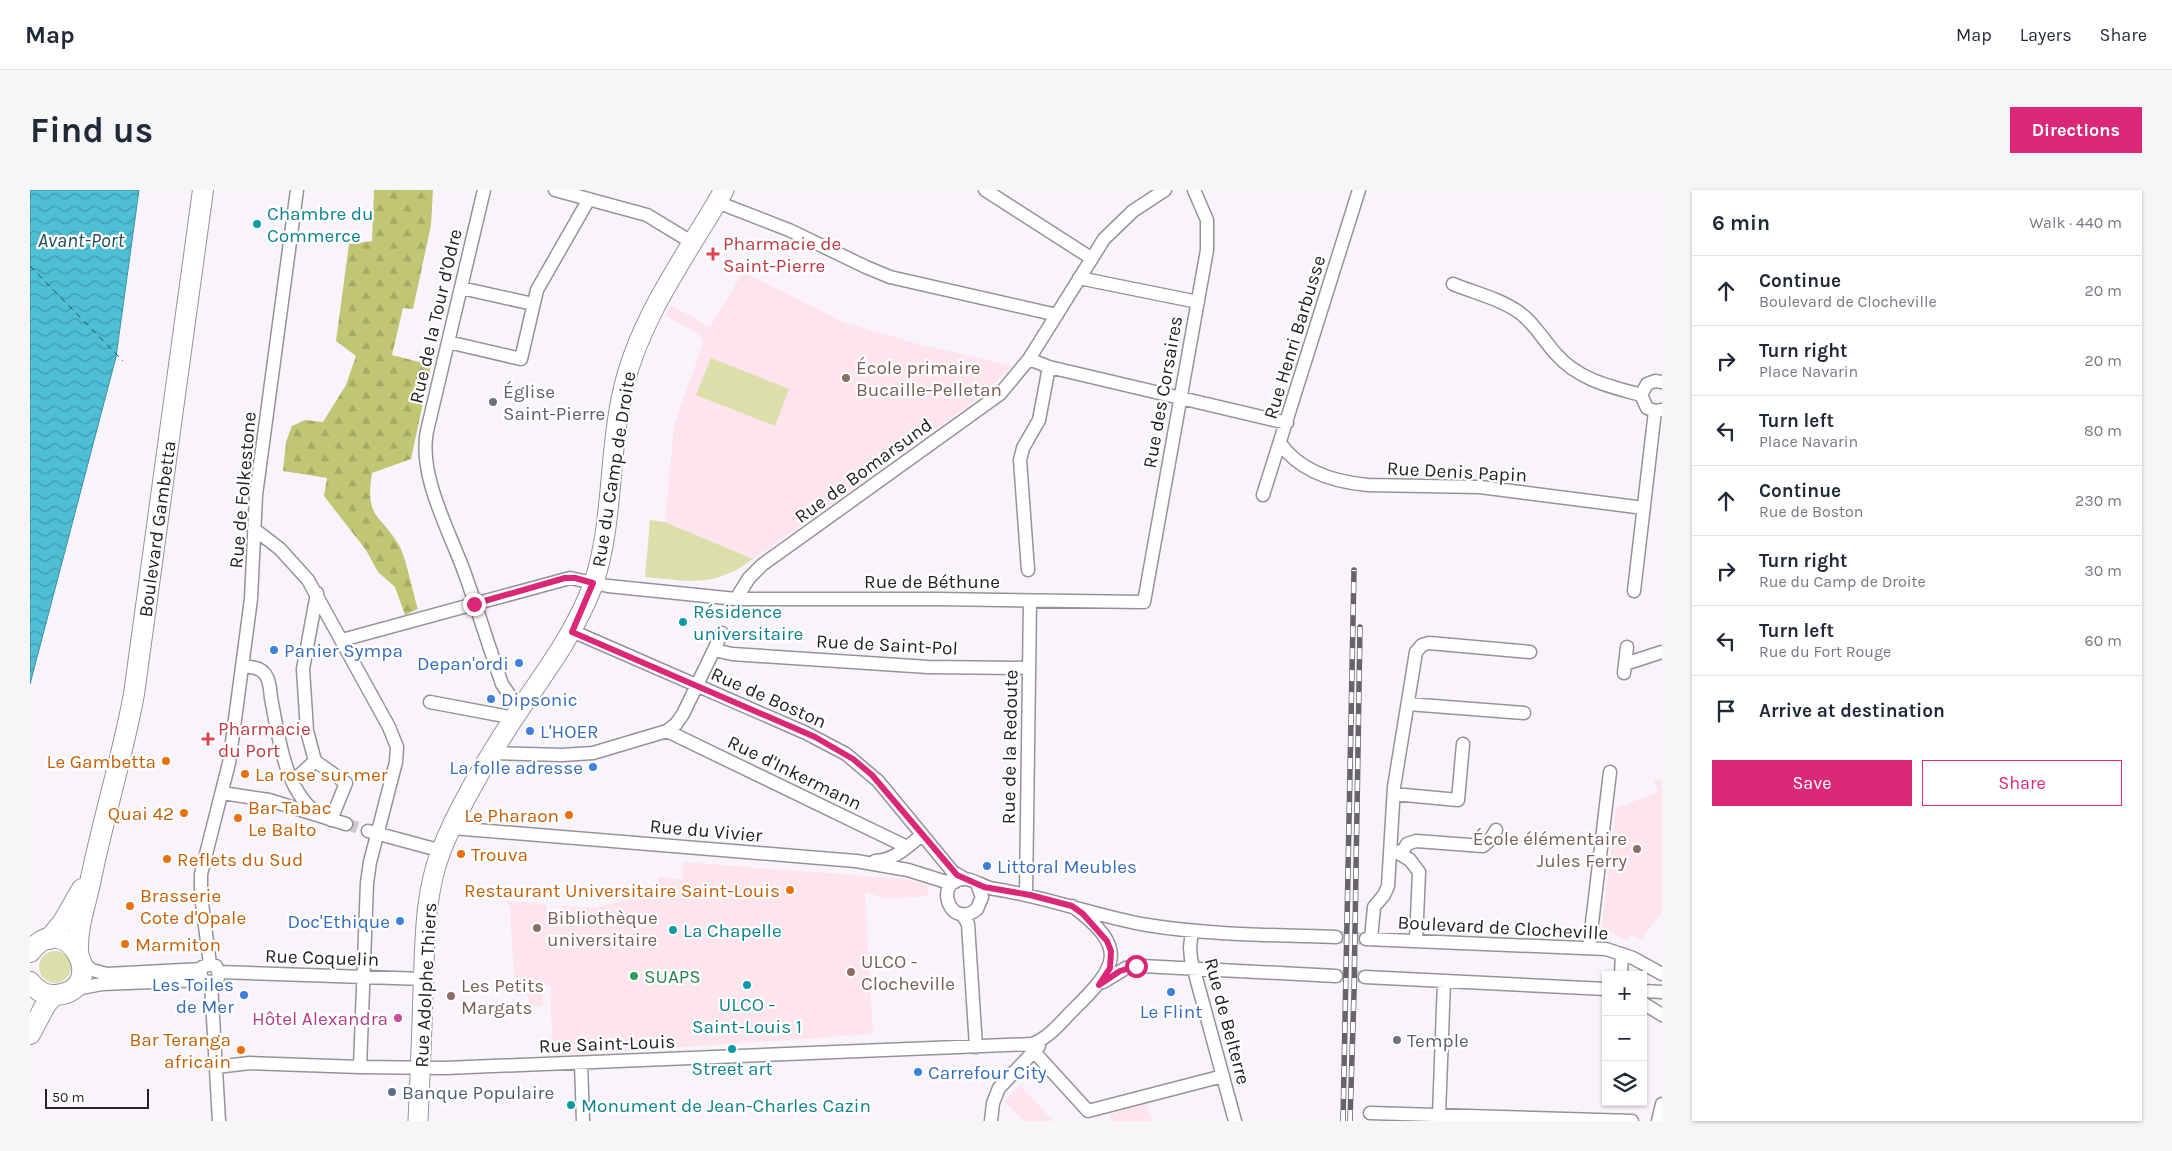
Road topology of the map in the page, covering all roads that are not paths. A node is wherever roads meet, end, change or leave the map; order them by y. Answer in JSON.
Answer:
{"nodes":[{"id":1,"x":203,"y":190,"type":"edge"},
{"id":2,"x":297,"y":190,"type":"edge"},
{"id":3,"x":484,"y":190,"type":"edge"},
{"id":4,"x":555,"y":190,"type":"edge"},
{"id":5,"x":985,"y":190,"type":"edge"},
{"id":6,"x":1165,"y":190,"type":"edge"},
{"id":7,"x":1194,"y":190,"type":"edge"},
{"id":8,"x":1359,"y":190,"type":"edge"},
{"id":9,"x":720,"y":196,"type":"edge"},
{"id":10,"x":589,"y":199,"type":"junction"},
{"id":11,"x":693,"y":243,"type":"junction"},
{"id":12,"x":1091,"y":258,"type":"junction"},
{"id":13,"x":1079,"y":278,"type":"junction"},
{"id":14,"x":1453,"y":284,"type":"dead end"},
{"id":15,"x":461,"y":288,"type":"junction"},
{"id":16,"x":1198,"y":302,"type":"junction"},
{"id":17,"x":533,"y":304,"type":"junction"},
{"id":18,"x":1056,"y":314,"type":"junction"},
{"id":19,"x":448,"y":342,"type":"junction"},
{"id":20,"x":1029,"y":359,"type":"junction"},
{"id":21,"x":1049,"y":367,"type":"junction"},
{"id":22,"x":1662,"y":382,"type":"edge"},
{"id":23,"x":1641,"y":395,"type":"junction"},
{"id":24,"x":1180,"y":398,"type":"junction"},
{"id":25,"x":1659,"y":410,"type":"edge"},
{"id":26,"x":1287,"y":423,"type":"junction"},
{"id":27,"x":1280,"y":443,"type":"junction"},
{"id":28,"x":1264,"y":495,"type":"dead end"},
{"id":29,"x":1644,"y":508,"type":"junction"},
{"id":30,"x":254,"y":529,"type":"junction"},
{"id":31,"x":1028,"y":570,"type":"dead end"},
{"id":32,"x":593,"y":583,"type":"junction"},
{"id":33,"x":1634,"y":591,"type":"dead end"},
{"id":34,"x":317,"y":593,"type":"junction"},
{"id":35,"x":736,"y":599,"type":"junction"},
{"id":36,"x":1030,"y":601,"type":"junction"},
{"id":37,"x":1144,"y":602,"type":"joint"},
{"id":38,"x":474,"y":604,"type":"junction"},
{"id":39,"x":572,"y":632,"type":"junction"},
{"id":40,"x":722,"y":632,"type":"dead end"},
{"id":41,"x":342,"y":640,"type":"junction"},
{"id":42,"x":1627,"y":647,"type":"dead end"},
{"id":43,"x":714,"y":650,"type":"junction"},
{"id":44,"x":1530,"y":652,"type":"dead end"},
{"id":45,"x":1662,"y":652,"type":"edge"},
{"id":46,"x":242,"y":666,"type":"junction"},
{"id":47,"x":1029,"y":668,"type":"junction"},
{"id":48,"x":697,"y":686,"type":"junction"},
{"id":49,"x":430,"y":702,"type":"dead end"},
{"id":50,"x":1408,"y":704,"type":"junction"},
{"id":51,"x":519,"y":712,"type":"junction"},
{"id":52,"x":1524,"y":714,"type":"dead end"},
{"id":53,"x":667,"y":731,"type":"junction"},
{"id":54,"x":1463,"y":744,"type":"dead end"},
{"id":55,"x":493,"y":753,"type":"junction"},
{"id":56,"x":315,"y":761,"type":"junction"},
{"id":57,"x":1610,"y":772,"type":"dead end"},
{"id":58,"x":293,"y":781,"type":"junction"},
{"id":59,"x":222,"y":793,"type":"junction"},
{"id":60,"x":1394,"y":794,"type":"junction"},
{"id":61,"x":326,"y":818,"type":"junction"},
{"id":62,"x":346,"y":824,"type":"tunnel mouth"},
{"id":63,"x":452,"y":828,"type":"junction"},
{"id":64,"x":1496,"y":830,"type":"dead end"},
{"id":65,"x":373,"y":832,"type":"junction"},
{"id":66,"x":922,"y":834,"type":"junction"},
{"id":67,"x":907,"y":847,"type":"junction"},
{"id":68,"x":442,"y":850,"type":"junction"},
{"id":69,"x":1396,"y":851,"type":"junction"},
{"id":70,"x":856,"y":861,"type":"junction"},
{"id":71,"x":92,"y":864,"type":"junction"},
{"id":72,"x":960,"y":880,"type":"junction"},
{"id":73,"x":977,"y":884,"type":"junction"},
{"id":74,"x":1026,"y":894,"type":"junction"},
{"id":75,"x":1072,"y":906,"type":"junction"},
{"id":76,"x":962,"y":914,"type":"junction"},
{"id":77,"x":1192,"y":931,"type":"junction"},
{"id":78,"x":1336,"y":938,"type":"tunnel mouth"},
{"id":79,"x":49,"y":939,"type":"junction"},
{"id":80,"x":1416,"y":941,"type":"junction"},
{"id":81,"x":1588,"y":948,"type":"junction"},
{"id":82,"x":30,"y":952,"type":"edge"},
{"id":83,"x":1622,"y":954,"type":"junction"},
{"id":84,"x":80,"y":957,"type":"junction"},
{"id":85,"x":1194,"y":969,"type":"junction"},
{"id":86,"x":1621,"y":971,"type":"edge"},
{"id":87,"x":209,"y":973,"type":"junction"},
{"id":88,"x":1662,"y":974,"type":"edge"},
{"id":89,"x":1336,"y":976,"type":"tunnel mouth"},
{"id":90,"x":364,"y":977,"type":"junction"},
{"id":91,"x":1365,"y":977,"type":"tunnel mouth"},
{"id":92,"x":424,"y":980,"type":"junction"},
{"id":93,"x":1444,"y":981,"type":"junction"},
{"id":94,"x":30,"y":982,"type":"edge"},
{"id":95,"x":1099,"y":985,"type":"junction"},
{"id":96,"x":1602,"y":989,"type":"edge"},
{"id":97,"x":1647,"y":991,"type":"edge"},
{"id":98,"x":62,"y":992,"type":"junction"},
{"id":99,"x":1662,"y":992,"type":"edge"},
{"id":100,"x":1647,"y":1006,"type":"edge"},
{"id":101,"x":1662,"y":1015,"type":"edge"},
{"id":102,"x":30,"y":1034,"type":"edge"},
{"id":103,"x":976,"y":1047,"type":"junction"},
{"id":104,"x":1030,"y":1048,"type":"junction"},
{"id":105,"x":581,"y":1063,"type":"junction"},
{"id":106,"x":216,"y":1067,"type":"junction"},
{"id":107,"x":360,"y":1067,"type":"junction"},
{"id":108,"x":420,"y":1069,"type":"junction"},
{"id":109,"x":1223,"y":1076,"type":"junction"},
{"id":110,"x":1662,"y":1104,"type":"edge"},
{"id":111,"x":1370,"y":1113,"type":"dead end"},
{"id":112,"x":1439,"y":1115,"type":"junction"},
{"id":113,"x":219,"y":1121,"type":"edge"},
{"id":114,"x":418,"y":1121,"type":"edge"},
{"id":115,"x":583,"y":1121,"type":"edge"},
{"id":116,"x":991,"y":1121,"type":"edge"},
{"id":117,"x":1235,"y":1121,"type":"edge"},
{"id":118,"x":1632,"y":1121,"type":"edge"},
{"id":119,"x":1658,"y":1121,"type":"edge"}],
"edges":[{"from":1,"to":71,"type":"main road","name":"Boulevard Gambetta"},
{"from":2,"to":30,"type":"street","name":"Rue de Folkestone"},
{"from":3,"to":15,"type":"street","name":"Rue de la Tour d'Odre"},
{"from":4,"to":10,"type":"street"},
{"from":5,"to":12,"type":"street"},
{"from":6,"to":12,"type":"street","name":"Rue de Bomarsund"},
{"from":7,"to":16,"type":"street","name":"Rue des Corsaires"},
{"from":8,"to":26,"type":"street","name":"Rue Henri Barbusse"},
{"from":9,"to":11,"type":"street","name":"Rue du Camp de Droite"},
{"from":9,"to":18,"type":"street"},
{"from":10,"to":11,"type":"street"},
{"from":10,"to":17,"type":"street"},
{"from":11,"to":32,"type":"street","name":"Rue du Camp de Droite"},
{"from":12,"to":13,"type":"street","name":"Rue de Bomarsund"},
{"from":13,"to":16,"type":"street"},
{"from":13,"to":18,"type":"street","name":"Rue de Bomarsund"},
{"from":14,"to":23,"type":"street"},
{"from":15,"to":17,"type":"street"},
{"from":15,"to":19,"type":"street","name":"Rue de la Tour d'Odre"},
{"from":16,"to":24,"type":"street","name":"Rue des Corsaires"},
{"from":17,"to":19,"type":"street"},
{"from":18,"to":20,"type":"street","name":"Rue de Bomarsund"},
{"from":19,"to":38,"type":"street","name":"Rue de la Tour d'Odre"},
{"from":20,"to":21,"type":"street"},
{"from":20,"to":35,"type":"street","name":"Rue de Bomarsund"},
{"from":21,"to":24,"type":"street"},
{"from":21,"to":31,"type":"street"},
{"from":22,"to":23,"type":"street"},
{"from":23,"to":25,"type":"street"},
{"from":24,"to":26,"type":"street"},
{"from":24,"to":37,"type":"street","name":"Rue des Corsaires"},
{"from":25,"to":29,"type":"street"},
{"from":26,"to":27,"type":"street","name":"Rue Henri Barbusse"},
{"from":27,"to":28,"type":"street","name":"Rue Henri Barbusse"},
{"from":27,"to":29,"type":"street","name":"Rue Denis Papin"},
{"from":29,"to":33,"type":"street"},
{"from":30,"to":34,"type":"street"},
{"from":30,"to":46,"type":"street","name":"Rue de Folkestone"},
{"from":32,"to":35,"type":"street","name":"Rue de Béthune"},
{"from":32,"to":38,"type":"street","name":"Rue de Béthune"},
{"from":32,"to":39,"type":"street","name":"Rue du Camp de Droite"},
{"from":34,"to":41,"type":"street"},
{"from":34,"to":56,"type":"street"},
{"from":35,"to":36,"type":"street","name":"Rue de Béthune"},
{"from":36,"to":37,"type":"street","name":"Rue de Béthune"},
{"from":36,"to":47,"type":"street","name":"Rue de la Redoute"},
{"from":38,"to":41,"type":"street","name":"Rue de Béthune"},
{"from":38,"to":51,"type":"street","name":"Rue de la Tour d'Odre"},
{"from":39,"to":48,"type":"street","name":"Rue de Boston"},
{"from":39,"to":51,"type":"street","name":"Rue du Camp de Droite"},
{"from":40,"to":43,"type":"street"},
{"from":41,"to":65,"type":"street"},
{"from":42,"to":45,"type":"street"},
{"from":43,"to":47,"type":"street","name":"Rue de Saint-Pol"},
{"from":43,"to":48,"type":"street"},
{"from":44,"to":50,"type":"street"},
{"from":46,"to":58,"type":"street"},
{"from":46,"to":59,"type":"street","name":"Rue de Folkestone"},
{"from":47,"to":74,"type":"street","name":"Rue de la Redoute"},
{"from":48,"to":53,"type":"street"},
{"from":48,"to":66,"type":"street","name":"Rue de Boston"},
{"from":49,"to":51,"type":"street"},
{"from":50,"to":52,"type":"street"},
{"from":50,"to":60,"type":"street"},
{"from":51,"to":55,"type":"street","name":"Rue du Camp de Droite"},
{"from":53,"to":55,"type":"street"},
{"from":53,"to":67,"type":"street","name":"Rue d'Inkermann"},
{"from":54,"to":60,"type":"street"},
{"from":55,"to":63,"type":"street","name":"Rue du Camp de Droite"},
{"from":56,"to":58,"type":"street"},
{"from":56,"to":61,"type":"street"},
{"from":57,"to":81,"type":"street"},
{"from":58,"to":61,"type":"street"},
{"from":59,"to":61,"type":"street"},
{"from":59,"to":87,"type":"street","name":"Rue de Folkestone"},
{"from":60,"to":69,"type":"street"},
{"from":61,"to":62,"type":"street"},
{"from":63,"to":68,"type":"street","name":"Rue du Camp de Droite"},
{"from":63,"to":70,"type":"street","name":"Rue du Vivier"},
{"from":64,"to":69,"type":"street"},
{"from":65,"to":68,"type":"street"},
{"from":65,"to":90,"type":"street"},
{"from":66,"to":67,"type":"street"},
{"from":66,"to":72,"type":"street","name":"Rue de Boston"},
{"from":67,"to":70,"type":"street"},
{"from":68,"to":92,"type":"street","name":"Rue Adolphe Thiers"},
{"from":69,"to":80,"type":"street"},
{"from":69,"to":80,"type":"street","name":"Boulevard de Clocheville"},
{"from":70,"to":72,"type":"street","name":"Rue du Vivier"},
{"from":71,"to":79,"type":"main road"},
{"from":71,"to":84,"type":"main road"},
{"from":72,"to":73,"type":"street"},
{"from":72,"to":76,"type":"street"},
{"from":73,"to":74,"type":"street"},
{"from":73,"to":76,"type":"street"},
{"from":74,"to":75,"type":"street"},
{"from":75,"to":77,"type":"street"},
{"from":75,"to":95,"type":"street"},
{"from":76,"to":103,"type":"street"},
{"from":77,"to":78,"type":"street"},
{"from":77,"to":85,"type":"street","name":"Rue de Belterre"},
{"from":79,"to":82,"type":"main road"},
{"from":79,"to":84,"type":"main road"},
{"from":80,"to":81,"type":"street","name":"Boulevard de Clocheville"},
{"from":81,"to":83,"type":"street","name":"Boulevard de Clocheville"},
{"from":83,"to":86,"type":"street"},
{"from":83,"to":88,"type":"street","name":"Boulevard de Clocheville"},
{"from":84,"to":87,"type":"street"},
{"from":84,"to":98,"type":"main road"},
{"from":85,"to":89,"type":"street"},
{"from":85,"to":95,"type":"street"},
{"from":85,"to":109,"type":"street","name":"Rue de Belterre"},
{"from":87,"to":90,"type":"street","name":"Rue Coquelin"},
{"from":87,"to":98,"type":"street"},
{"from":87,"to":106,"type":"street","name":"Rue de Folkestone"},
{"from":90,"to":92,"type":"street","name":"Rue Coquelin"},
{"from":90,"to":107,"type":"street"},
{"from":91,"to":93,"type":"street"},
{"from":92,"to":108,"type":"street","name":"Rue Adolphe Thiers"},
{"from":93,"to":96,"type":"street"},
{"from":93,"to":112,"type":"street"},
{"from":94,"to":98,"type":"main road"},
{"from":95,"to":104,"type":"street"},
{"from":97,"to":99,"type":"street"},
{"from":98,"to":102,"type":"main road"},
{"from":100,"to":101,"type":"street"},
{"from":103,"to":104,"type":"street","name":"Rue Saint-Louis"},
{"from":103,"to":105,"type":"street","name":"Rue Saint-Louis"},
{"from":104,"to":109,"type":"street"},
{"from":104,"to":116,"type":"street"},
{"from":105,"to":108,"type":"street","name":"Rue Saint-Louis"},
{"from":105,"to":115,"type":"street"},
{"from":106,"to":107,"type":"street","name":"Rue Saint-Louis"},
{"from":106,"to":113,"type":"street","name":"Rue de Folkestone"},
{"from":107,"to":108,"type":"street","name":"Rue Saint-Louis"},
{"from":108,"to":114,"type":"street","name":"Rue Adolphe Thiers"},
{"from":109,"to":117,"type":"street","name":"Rue de Belterre"},
{"from":110,"to":119,"type":"street"},
{"from":111,"to":112,"type":"street"},
{"from":112,"to":118,"type":"street"}]}
